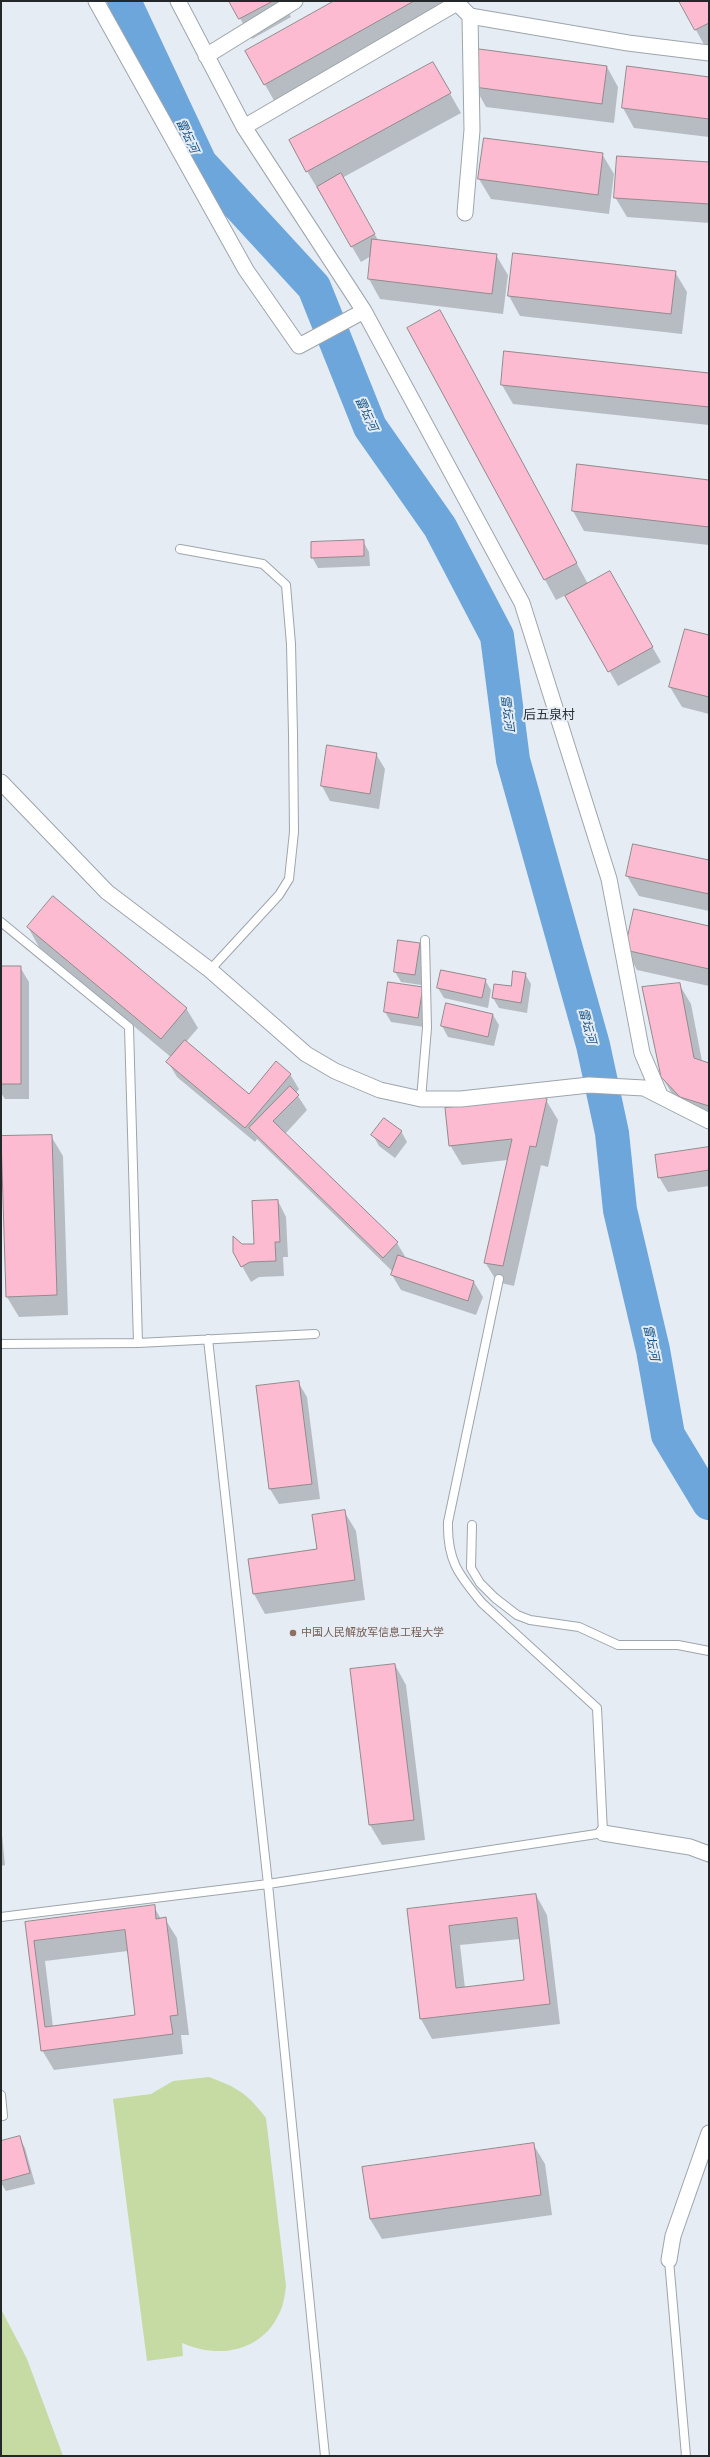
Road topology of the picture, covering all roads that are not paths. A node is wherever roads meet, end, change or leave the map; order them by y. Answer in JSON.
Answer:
{"nodes":[{"id":1,"x":96,"y":1,"type":"edge"},
{"id":2,"x":178,"y":1,"type":"edge"},
{"id":3,"x":295,"y":1,"type":"edge"},
{"id":4,"x":470,"y":16,"type":"junction"},
{"id":5,"x":709,"y":53,"type":"edge"},
{"id":6,"x":206,"y":56,"type":"junction"},
{"id":7,"x":244,"y":126,"type":"junction"},
{"id":8,"x":465,"y":214,"type":"dead end"},
{"id":9,"x":364,"y":311,"type":"junction"},
{"id":10,"x":180,"y":549,"type":"dead end"},
{"id":11,"x":1,"y":782,"type":"edge"},
{"id":12,"x":1,"y":922,"type":"edge"},
{"id":13,"x":425,"y":940,"type":"dead end"},
{"id":14,"x":210,"y":970,"type":"junction"},
{"id":15,"x":660,"y":1095,"type":"junction"},
{"id":16,"x":421,"y":1099,"type":"junction"},
{"id":17,"x":709,"y":1121,"type":"edge"},
{"id":18,"x":499,"y":1279,"type":"dead end"},
{"id":19,"x":315,"y":1334,"type":"dead end"},
{"id":20,"x":208,"y":1339,"type":"junction"},
{"id":21,"x":138,"y":1343,"type":"junction"},
{"id":22,"x":1,"y":1344,"type":"edge"},
{"id":23,"x":472,"y":1525,"type":"dead end"},
{"id":24,"x":709,"y":1651,"type":"edge"},
{"id":25,"x":603,"y":1833,"type":"junction"},
{"id":26,"x":709,"y":1854,"type":"edge"},
{"id":27,"x":268,"y":1884,"type":"junction"},
{"id":28,"x":1,"y":1917,"type":"edge"},
{"id":29,"x":1,"y":2095,"type":"edge"},
{"id":30,"x":4,"y":2116,"type":"dead end"},
{"id":31,"x":709,"y":2133,"type":"edge"},
{"id":32,"x":669,"y":2260,"type":"joint"},
{"id":33,"x":325,"y":2456,"type":"edge"},
{"id":34,"x":686,"y":2456,"type":"edge"}],
"edges":[{"from":1,"to":9,"type":"street"},
{"from":2,"to":6,"type":"street"},
{"from":3,"to":6,"type":"street"},
{"from":4,"to":5,"type":"street"},
{"from":4,"to":7,"type":"street"},
{"from":4,"to":8,"type":"street"},
{"from":6,"to":7,"type":"street"},
{"from":7,"to":9,"type":"street"},
{"from":9,"to":15,"type":"street"},
{"from":10,"to":14,"type":"lane"},
{"from":11,"to":14,"type":"street"},
{"from":12,"to":21,"type":"lane"},
{"from":13,"to":16,"type":"lane"},
{"from":14,"to":16,"type":"street"},
{"from":15,"to":16,"type":"street"},
{"from":15,"to":17,"type":"street"},
{"from":18,"to":25,"type":"lane"},
{"from":19,"to":20,"type":"lane"},
{"from":20,"to":21,"type":"lane"},
{"from":20,"to":27,"type":"lane"},
{"from":21,"to":22,"type":"lane"},
{"from":23,"to":24,"type":"lane"},
{"from":25,"to":26,"type":"street"},
{"from":25,"to":27,"type":"lane"},
{"from":27,"to":28,"type":"lane"},
{"from":27,"to":33,"type":"lane"},
{"from":29,"to":30,"type":"lane"},
{"from":31,"to":32,"type":"street"},
{"from":32,"to":34,"type":"lane"}]}
